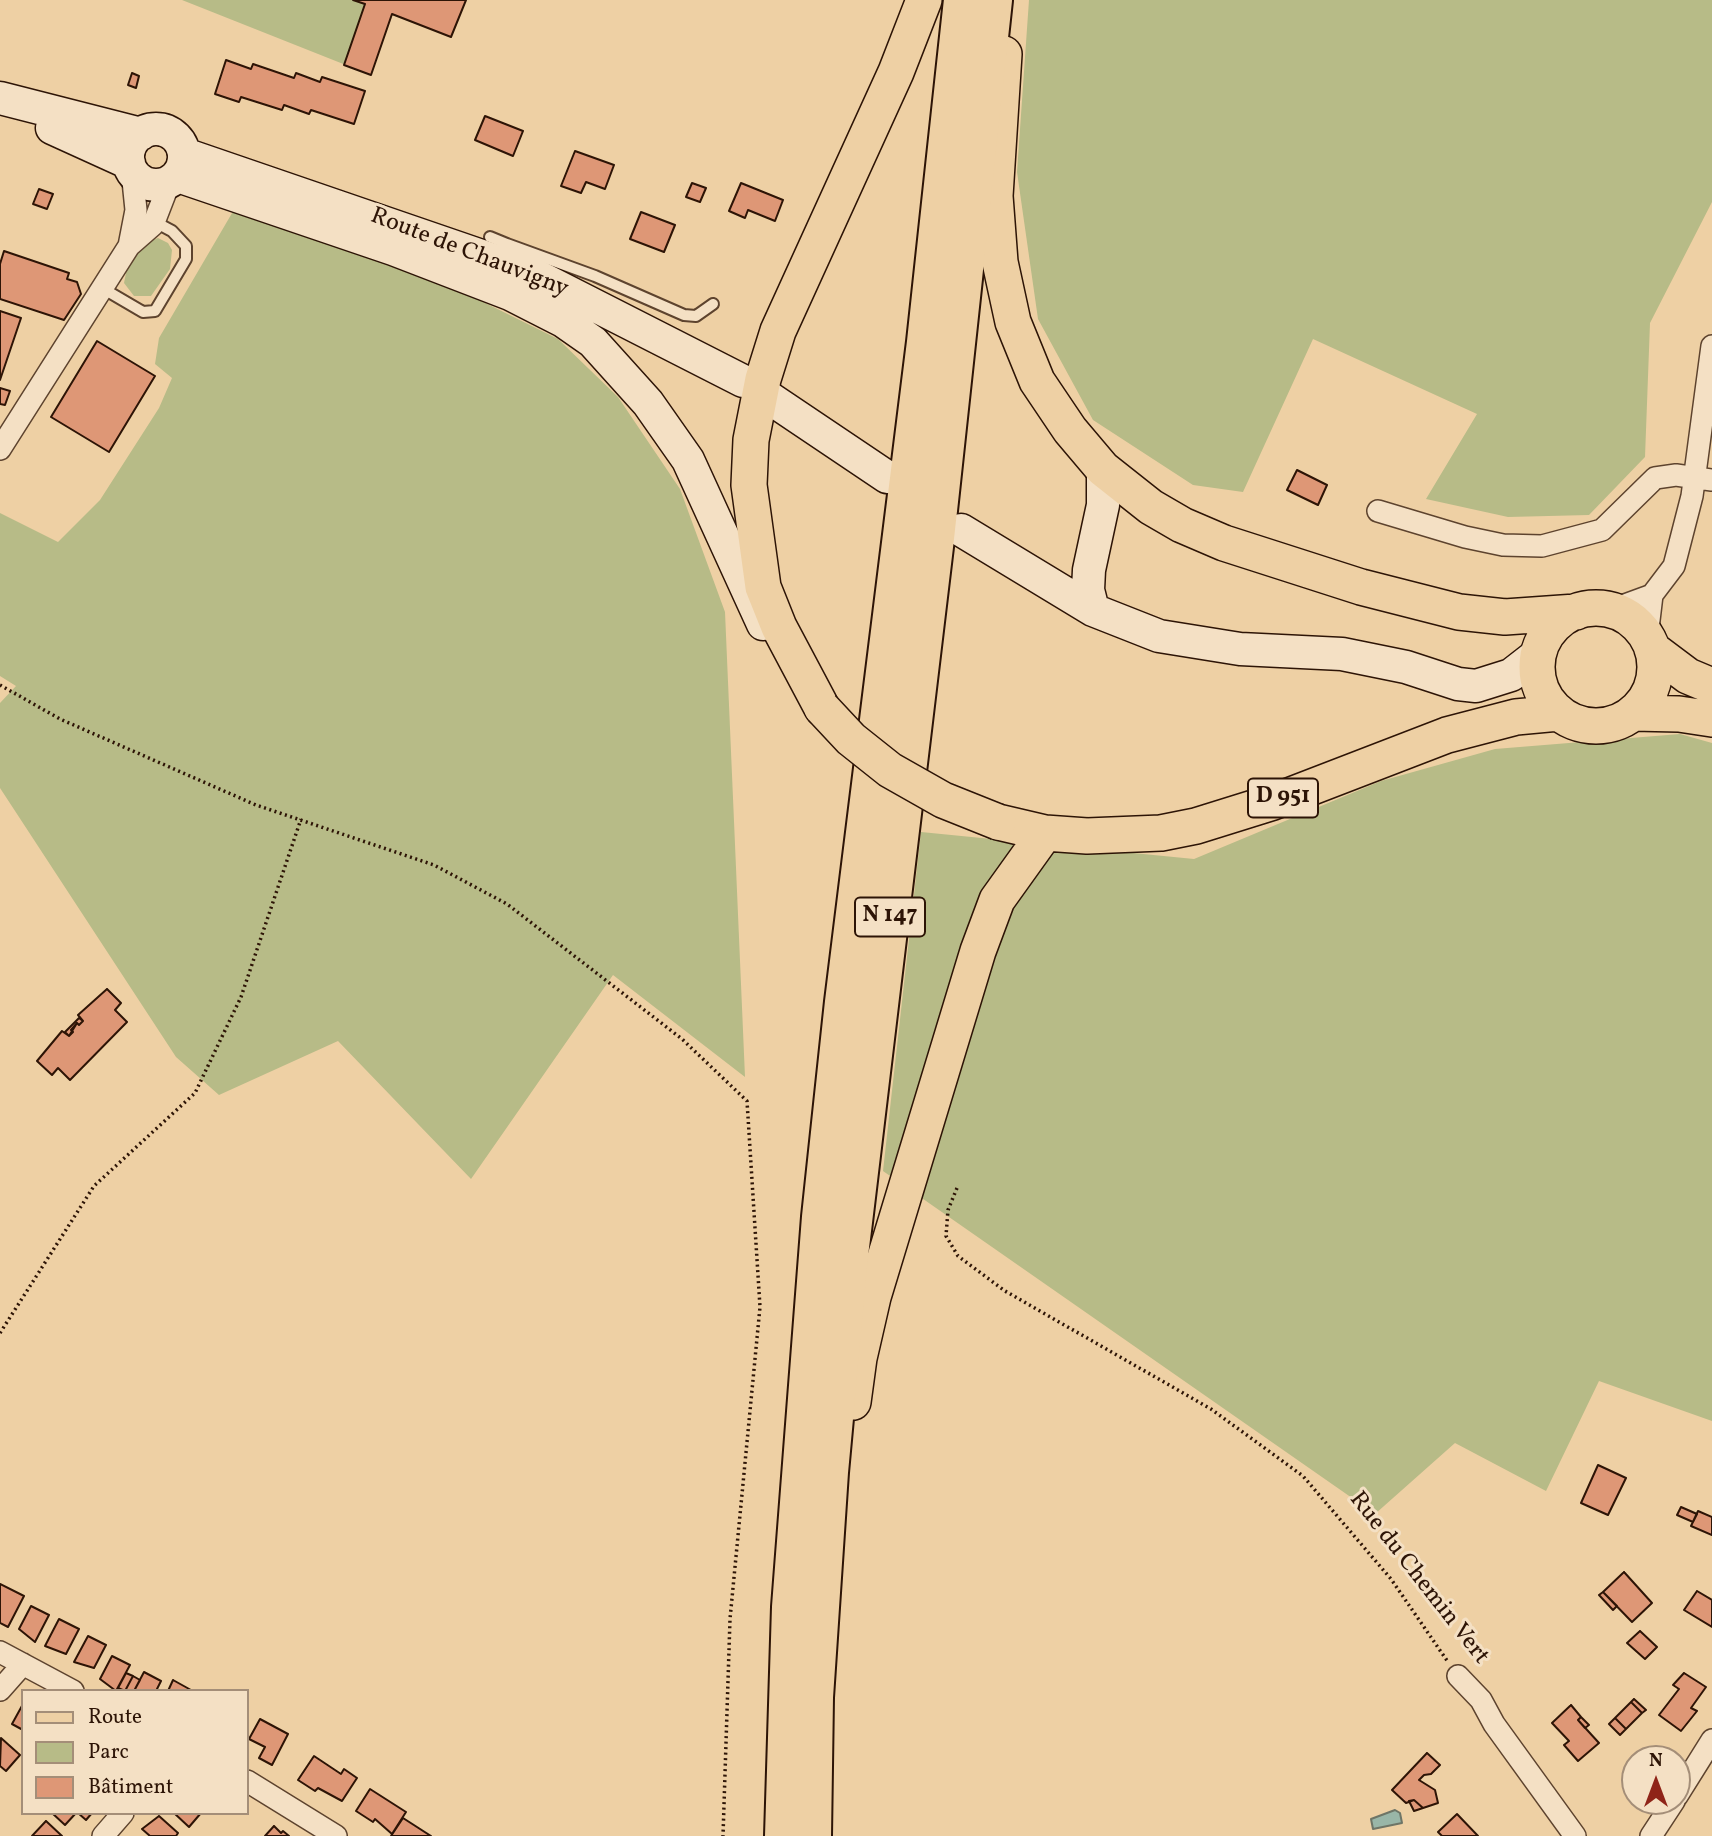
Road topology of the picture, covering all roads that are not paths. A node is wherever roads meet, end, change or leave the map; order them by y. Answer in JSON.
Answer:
{"nodes":[{"id":1,"x":924,"y":0,"type":"edge"},
{"id":2,"x":963,"y":0,"type":"edge"},
{"id":3,"x":993,"y":0,"type":"edge"},
{"id":4,"x":1007,"y":0,"type":"edge"},
{"id":5,"x":0,"y":101,"type":"edge"},
{"id":6,"x":141,"y":134,"type":"junction"},
{"id":7,"x":130,"y":167,"type":"junction"},
{"id":8,"x":177,"y":170,"type":"junction"},
{"id":9,"x":155,"y":222,"type":"junction"},
{"id":10,"x":129,"y":246,"type":"junction"},
{"id":11,"x":496,"y":257,"type":"junction"},
{"id":12,"x":102,"y":288,"type":"junction"},
{"id":13,"x":713,"y":304,"type":"dead end"},
{"id":14,"x":1712,"y":346,"type":"edge"},
{"id":15,"x":743,"y":381,"type":"dead end"},
{"id":16,"x":771,"y":399,"type":"dead end"},
{"id":17,"x":0,"y":449,"type":"edge"},
{"id":18,"x":1103,"y":469,"type":"junction"},
{"id":19,"x":887,"y":477,"type":"dead end"},
{"id":20,"x":1703,"y":478,"type":"edge"},
{"id":21,"x":1378,"y":511,"type":"dead end"},
{"id":22,"x":961,"y":530,"type":"dead end"},
{"id":23,"x":1652,"y":596,"type":"junction"},
{"id":24,"x":1093,"y":610,"type":"junction"},
{"id":25,"x":1611,"y":610,"type":"junction"},
{"id":26,"x":1576,"y":612,"type":"junction"},
{"id":27,"x":1649,"y":643,"type":"junction"},
{"id":28,"x":1538,"y":654,"type":"junction"},
{"id":29,"x":1712,"y":686,"type":"edge"},
{"id":30,"x":822,"y":708,"type":"junction"},
{"id":31,"x":1559,"y":713,"type":"junction"},
{"id":32,"x":1633,"y":713,"type":"junction"},
{"id":33,"x":1712,"y":719,"type":"edge"},
{"id":34,"x":1045,"y":833,"type":"junction"},
{"id":35,"x":0,"y":1652,"type":"edge"},
{"id":36,"x":23,"y":1664,"type":"junction"},
{"id":37,"x":1458,"y":1676,"type":"road end"},
{"id":38,"x":70,"y":1689,"type":"edge"},
{"id":39,"x":0,"y":1690,"type":"edge"},
{"id":40,"x":814,"y":1697,"type":"junction"},
{"id":41,"x":1712,"y":1740,"type":"edge"},
{"id":42,"x":1691,"y":1774,"type":"edge"},
{"id":43,"x":248,"y":1782,"type":"edge"},
{"id":44,"x":121,"y":1815,"type":"edge"},
{"id":45,"x":1665,"y":1815,"type":"edge"},
{"id":46,"x":103,"y":1836,"type":"edge"},
{"id":47,"x":336,"y":1836,"type":"edge"},
{"id":48,"x":784,"y":1836,"type":"edge"},
{"id":49,"x":812,"y":1836,"type":"edge"},
{"id":50,"x":1575,"y":1836,"type":"edge"},
{"id":51,"x":1651,"y":1836,"type":"edge"}],
"edges":[{"from":1,"to":30,"type":"main road"},
{"from":2,"to":48,"type":"highway","number":"N 147"},
{"from":3,"to":40,"type":"highway","number":"N 147"},
{"from":4,"to":18,"type":"main road"},
{"from":5,"to":6,"type":"main road"},
{"from":5,"to":7,"type":"main road"},
{"from":6,"to":7,"type":"main road"},
{"from":6,"to":8,"type":"main road"},
{"from":7,"to":8,"type":"main road"},
{"from":7,"to":10,"type":"street"},
{"from":8,"to":9,"type":"street"},
{"from":8,"to":11,"type":"main road","name":"Route de Chauvigny","number":"D 951"},
{"from":9,"to":10,"type":"street"},
{"from":9,"to":12,"type":"lane"},
{"from":10,"to":12,"type":"street"},
{"from":11,"to":13,"type":"lane"},
{"from":11,"to":15,"type":"main road","name":"Route de Chauvigny","number":"D 951"},
{"from":11,"to":30,"type":"main road","name":"Route de Chauvigny","number":"D 951"},
{"from":12,"to":17,"type":"street"},
{"from":14,"to":20,"type":"street"},
{"from":16,"to":19,"type":"main road"},
{"from":18,"to":24,"type":"main road"},
{"from":18,"to":26,"type":"main road"},
{"from":20,"to":21,"type":"street"},
{"from":20,"to":23,"type":"street"},
{"from":22,"to":24,"type":"main road"},
{"from":23,"to":25,"type":"street"},
{"from":23,"to":27,"type":"street"},
{"from":24,"to":28,"type":"main road"},
{"from":25,"to":26,"type":"main road"},
{"from":25,"to":27,"type":"main road"},
{"from":26,"to":28,"type":"main road"},
{"from":27,"to":29,"type":"main road"},
{"from":27,"to":32,"type":"main road"},
{"from":28,"to":31,"type":"main road"},
{"from":30,"to":34,"type":"main road","number":"D 951","bridge":true},
{"from":31,"to":32,"type":"main road"},
{"from":31,"to":34,"type":"main road","number":"D 951"},
{"from":32,"to":33,"type":"main road"},
{"from":34,"to":40,"type":"main road"},
{"from":35,"to":36,"type":"street"},
{"from":36,"to":38,"type":"street"},
{"from":36,"to":39,"type":"street"},
{"from":37,"to":50,"type":"street","name":"Rue du Chemin Vert"},
{"from":40,"to":49,"type":"highway","number":"N 147"},
{"from":41,"to":42,"type":"street"},
{"from":43,"to":47,"type":"street"},
{"from":44,"to":46,"type":"street"},
{"from":45,"to":51,"type":"street"}]}
